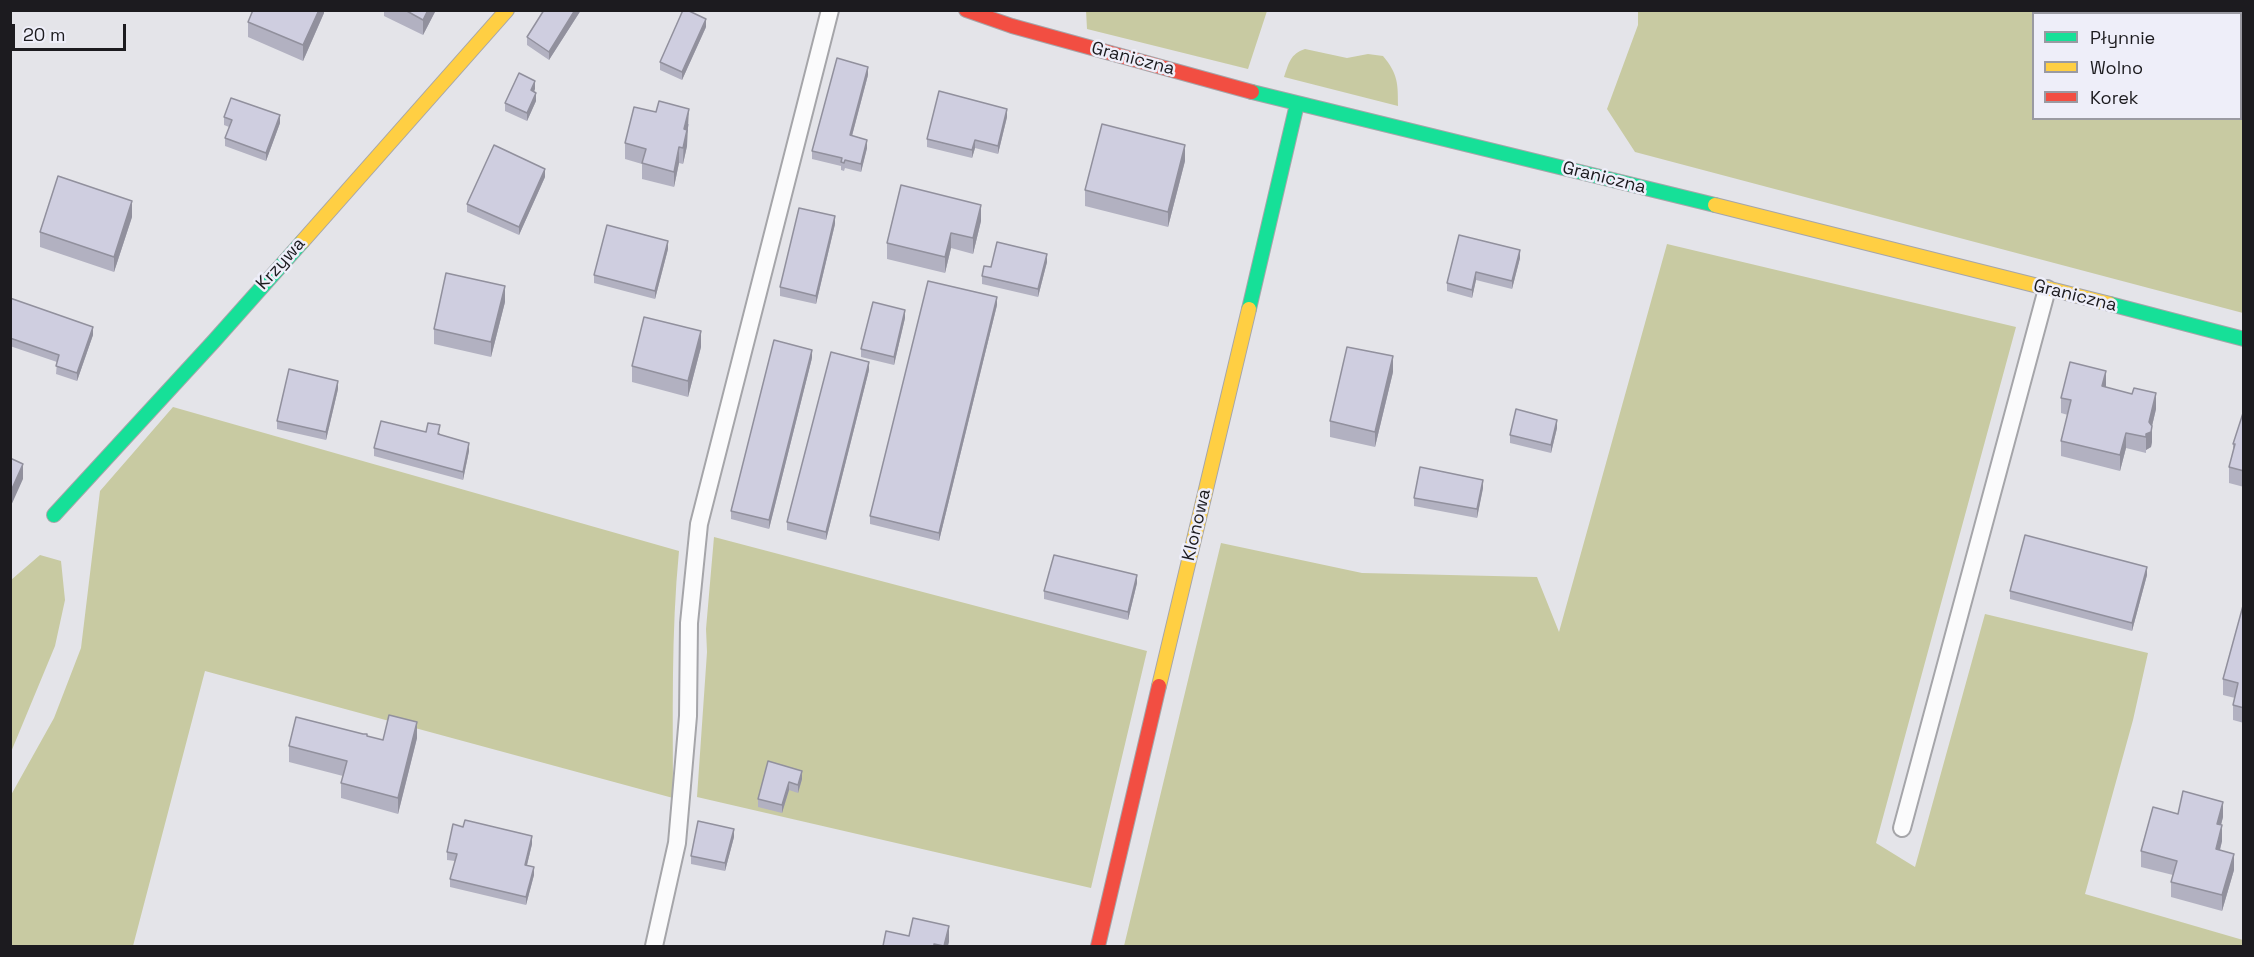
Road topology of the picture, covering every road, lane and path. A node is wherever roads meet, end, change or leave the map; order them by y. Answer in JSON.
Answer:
{"nodes":[{"id":1,"x":507,"y":10,"type":"edge"},
{"id":2,"x":830,"y":10,"type":"edge"},
{"id":3,"x":966,"y":10,"type":"edge"},
{"id":4,"x":1297,"y":104,"type":"junction"},
{"id":5,"x":2047,"y":289,"type":"junction"},
{"id":6,"x":2244,"y":339,"type":"edge"},
{"id":7,"x":54,"y":516,"type":"dead end"},
{"id":8,"x":1902,"y":828,"type":"dead end"},
{"id":9,"x":654,"y":946,"type":"edge"},
{"id":10,"x":1098,"y":946,"type":"edge"}],
"edges":[{"from":1,"to":7,"type":"street","name":"Krzywa"},
{"from":2,"to":9,"type":"lane"},
{"from":3,"to":4,"type":"street","name":"Graniczna"},
{"from":4,"to":5,"type":"street","name":"Graniczna"},
{"from":4,"to":10,"type":"street","name":"Klonowa"},
{"from":5,"to":6,"type":"street","name":"Graniczna"},
{"from":5,"to":8,"type":"lane"}]}
